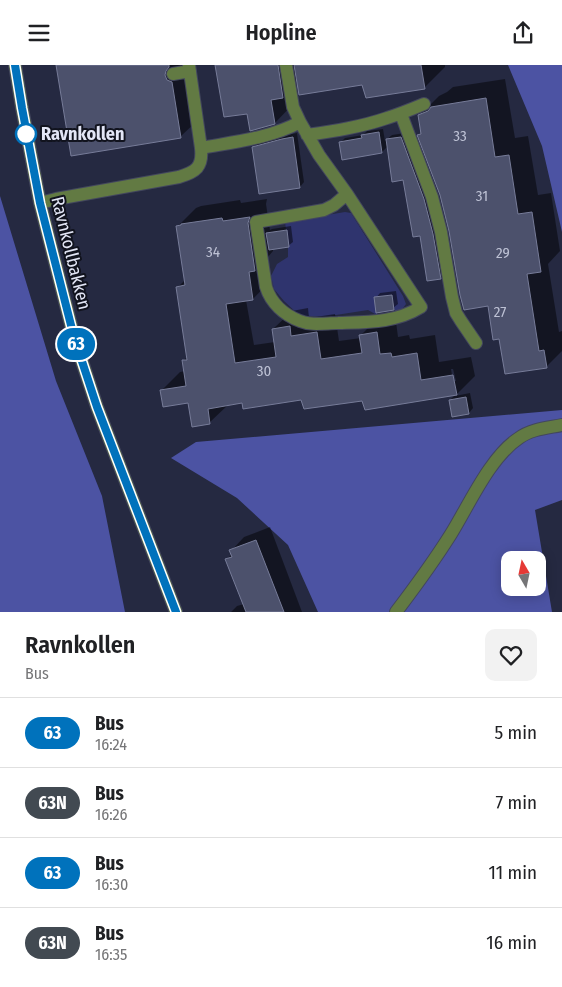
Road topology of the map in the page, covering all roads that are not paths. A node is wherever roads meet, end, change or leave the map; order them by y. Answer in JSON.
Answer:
{"nodes":[{"id":1,"x":15,"y":65,"type":"edge"},
{"id":2,"x":286,"y":65,"type":"edge"},
{"id":3,"x":189,"y":68,"type":"edge"},
{"id":4,"x":172,"y":74,"type":"dead end"},
{"id":5,"x":424,"y":104,"type":"dead end"},
{"id":6,"x":401,"y":114,"type":"junction"},
{"id":7,"x":300,"y":122,"type":"junction"},
{"id":8,"x":307,"y":135,"type":"junction"},
{"id":9,"x":202,"y":148,"type":"junction"},
{"id":10,"x":346,"y":194,"type":"junction"},
{"id":11,"x":40,"y":203,"type":"junction"},
{"id":12,"x":476,"y":343,"type":"dead end"},
{"id":13,"x":562,"y":425,"type":"edge"},
{"id":14,"x":176,"y":612,"type":"edge"},
{"id":15,"x":396,"y":612,"type":"edge"}],
"edges":[{"from":1,"to":11,"type":"street","name":"Ravnkollbakken"},
{"from":2,"to":7,"type":"street"},
{"from":3,"to":4,"type":"street"},
{"from":3,"to":9,"type":"street"},
{"from":5,"to":6,"type":"street"},
{"from":6,"to":8,"type":"street"},
{"from":6,"to":12,"type":"street"},
{"from":7,"to":8,"type":"street"},
{"from":7,"to":9,"type":"street"},
{"from":8,"to":10,"type":"street"},
{"from":9,"to":11,"type":"street"},
{"from":10,"to":10,"type":"street"},
{"from":11,"to":14,"type":"street","name":"Ravnkollbakken"},
{"from":13,"to":15,"type":"street"}]}
